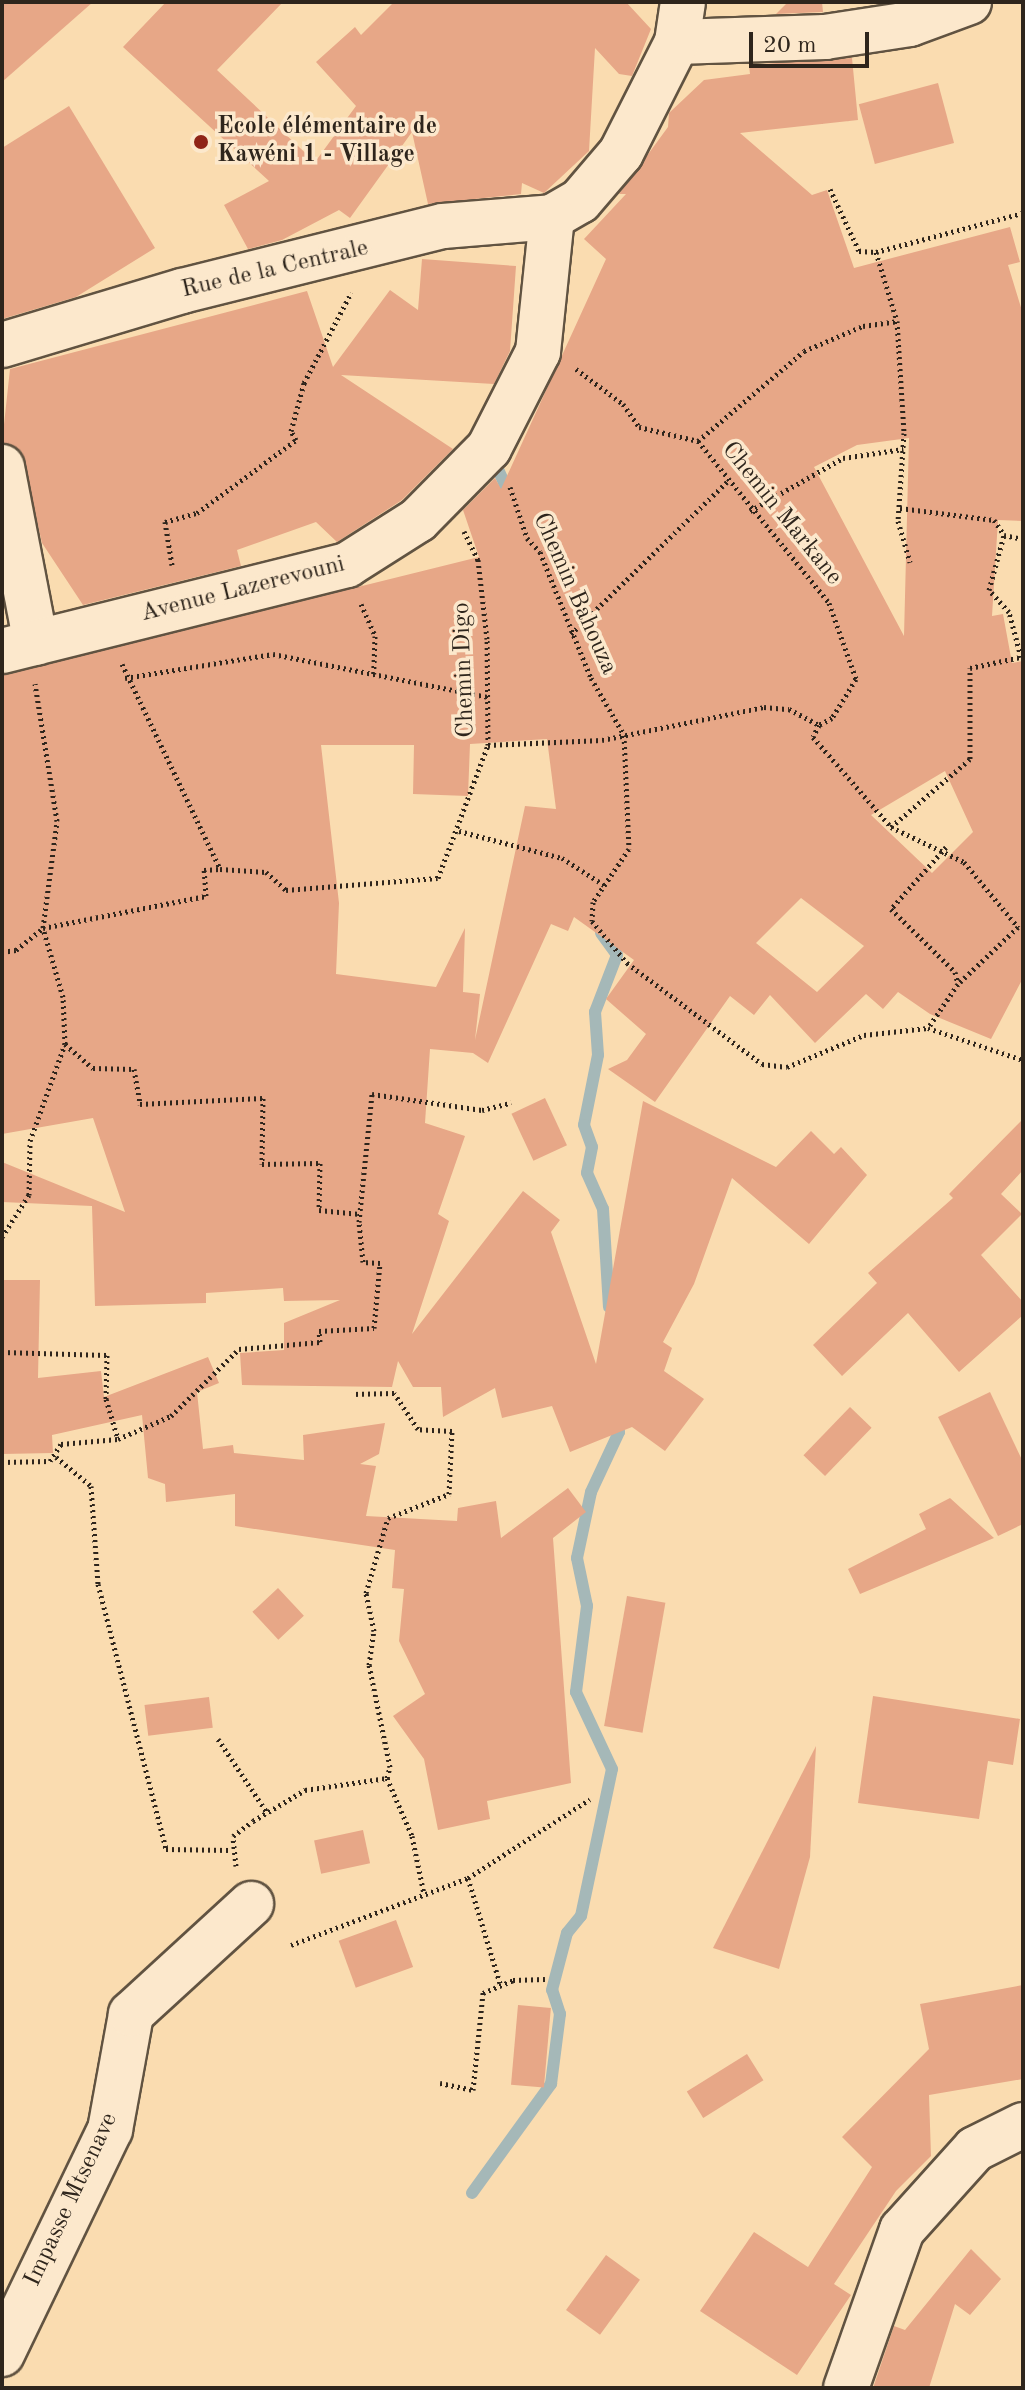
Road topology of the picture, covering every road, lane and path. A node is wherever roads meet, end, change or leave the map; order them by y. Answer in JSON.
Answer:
{"nodes":[{"id":1,"x":969,"y":2,"type":"edge"},
{"id":2,"x":680,"y":22,"type":"edge"},
{"id":3,"x":830,"y":189,"type":"dead end"},
{"id":4,"x":1023,"y":213,"type":"edge"},
{"id":5,"x":552,"y":217,"type":"junction"},
{"id":6,"x":377,"y":247,"type":"junction"},
{"id":7,"x":876,"y":252,"type":"junction"},
{"id":8,"x":897,"y":321,"type":"junction"},
{"id":9,"x":2,"y":345,"type":"edge"},
{"id":10,"x":538,"y":352,"type":"junction"},
{"id":11,"x":698,"y":441,"type":"junction"},
{"id":12,"x":489,"y":448,"type":"junction"},
{"id":13,"x":903,"y":449,"type":"junction"},
{"id":14,"x":2,"y":467,"type":"edge"},
{"id":15,"x":730,"y":479,"type":"junction"},
{"id":16,"x":446,"y":490,"type":"junction"},
{"id":17,"x":900,"y":508,"type":"junction"},
{"id":18,"x":750,"y":511,"type":"junction"},
{"id":19,"x":1004,"y":535,"type":"junction"},
{"id":20,"x":1023,"y":539,"type":"edge"},
{"id":21,"x":910,"y":562,"type":"dead end"},
{"id":22,"x":347,"y":565,"type":"junction"},
{"id":23,"x":171,"y":609,"type":"junction"},
{"id":24,"x":110,"y":623,"type":"junction"},
{"id":25,"x":571,"y":634,"type":"junction"},
{"id":26,"x":19,"y":647,"type":"edge"},
{"id":27,"x":374,"y":674,"type":"junction"},
{"id":28,"x":125,"y":678,"type":"junction"},
{"id":29,"x":489,"y":697,"type":"junction"},
{"id":30,"x":819,"y":725,"type":"junction"},
{"id":31,"x":624,"y":735,"type":"junction"},
{"id":32,"x":488,"y":745,"type":"junction"},
{"id":33,"x":891,"y":827,"type":"junction"},
{"id":34,"x":459,"y":831,"type":"junction"},
{"id":35,"x":946,"y":847,"type":"junction"},
{"id":36,"x":220,"y":869,"type":"junction"},
{"id":37,"x":604,"y":885,"type":"junction"},
{"id":38,"x":43,"y":928,"type":"junction"},
{"id":39,"x":2,"y":952,"type":"edge"},
{"id":40,"x":958,"y":984,"type":"junction"},
{"id":41,"x":928,"y":1028,"type":"junction"},
{"id":42,"x":65,"y":1044,"type":"junction"},
{"id":43,"x":1023,"y":1060,"type":"edge"},
{"id":44,"x":511,"y":1103,"type":"dead end"},
{"id":45,"x":360,"y":1214,"type":"junction"},
{"id":46,"x":2,"y":1226,"type":"edge"},
{"id":47,"x":8,"y":1232,"type":"junction"},
{"id":48,"x":2,"y":1237,"type":"edge"},
{"id":49,"x":2,"y":1352,"type":"edge"},
{"id":50,"x":352,"y":1394,"type":"dead end"},
{"id":51,"x":118,"y":1439,"type":"junction"},
{"id":52,"x":56,"y":1457,"type":"junction"},
{"id":53,"x":2,"y":1462,"type":"edge"},
{"id":54,"x":218,"y":1739,"type":"dead end"},
{"id":55,"x":387,"y":1778,"type":"junction"},
{"id":56,"x":590,"y":1799,"type":"dead end"},
{"id":57,"x":268,"y":1814,"type":"junction"},
{"id":58,"x":229,"y":1850,"type":"junction"},
{"id":59,"x":468,"y":1878,"type":"junction"},
{"id":60,"x":424,"y":1894,"type":"junction"},
{"id":61,"x":251,"y":1904,"type":"joint"},
{"id":62,"x":291,"y":1945,"type":"dead end"},
{"id":63,"x":545,"y":1979,"type":"dead end"},
{"id":64,"x":500,"y":1983,"type":"junction"},
{"id":65,"x":440,"y":2083,"type":"dead end"},
{"id":66,"x":1023,"y":2125,"type":"edge"},
{"id":67,"x":2,"y":2354,"type":"edge"},
{"id":68,"x":846,"y":2388,"type":"edge"}],
"edges":[{"from":1,"to":2,"type":"street"},
{"from":2,"to":5,"type":"street"},
{"from":3,"to":7,"type":"path"},
{"from":4,"to":7,"type":"path"},
{"from":5,"to":6,"type":"street","name":"Rue de la Centrale"},
{"from":5,"to":10,"type":"street","name":"Avenue Lazerevouni"},
{"from":6,"to":9,"type":"street","name":"Rue de la Centrale"},
{"from":6,"to":23,"type":"path"},
{"from":7,"to":8,"type":"path"},
{"from":8,"to":11,"type":"path"},
{"from":8,"to":13,"type":"path"},
{"from":10,"to":11,"type":"path","name":"Chemin Markane"},
{"from":10,"to":12,"type":"street","name":"Avenue Lazerevouni"},
{"from":11,"to":15,"type":"path","name":"Chemin Markane"},
{"from":12,"to":16,"type":"street","name":"Avenue Lazerevouni"},
{"from":12,"to":25,"type":"path","name":"Chemin Bahouza"},
{"from":13,"to":17,"type":"path"},
{"from":13,"to":18,"type":"path"},
{"from":14,"to":26,"type":"street"},
{"from":15,"to":18,"type":"path","name":"Chemin Markane"},
{"from":15,"to":25,"type":"path"},
{"from":16,"to":22,"type":"street","name":"Avenue Lazerevouni"},
{"from":16,"to":29,"type":"path","name":"Chemin Digo"},
{"from":17,"to":19,"type":"path"},
{"from":17,"to":21,"type":"path"},
{"from":18,"to":30,"type":"path","name":"Chemin Markane"},
{"from":19,"to":20,"type":"path"},
{"from":19,"to":33,"type":"path"},
{"from":22,"to":23,"type":"street","name":"Avenue Lazerevouni"},
{"from":22,"to":27,"type":"path"},
{"from":23,"to":24,"type":"street","name":"Avenue Lazerevouni"},
{"from":24,"to":26,"type":"street","name":"Avenue Lazerevouni"},
{"from":24,"to":28,"type":"path"},
{"from":25,"to":31,"type":"path","name":"Chemin Bahouza"},
{"from":26,"to":38,"type":"path"},
{"from":27,"to":28,"type":"path"},
{"from":27,"to":29,"type":"path"},
{"from":28,"to":36,"type":"path"},
{"from":29,"to":32,"type":"path","name":"Chemin Digo"},
{"from":30,"to":31,"type":"path"},
{"from":30,"to":33,"type":"path"},
{"from":31,"to":32,"type":"path"},
{"from":31,"to":37,"type":"path","name":"Chemin Bahouza"},
{"from":32,"to":34,"type":"path","name":"Chemin Digo"},
{"from":33,"to":35,"type":"path"},
{"from":34,"to":36,"type":"path","name":"Chemin Digo"},
{"from":34,"to":37,"type":"path"},
{"from":35,"to":40,"type":"path"},
{"from":35,"to":40,"type":"path"},
{"from":36,"to":38,"type":"path"},
{"from":37,"to":41,"type":"path","name":"Chemin Bahouza"},
{"from":38,"to":39,"type":"path"},
{"from":38,"to":42,"type":"path"},
{"from":40,"to":41,"type":"path"},
{"from":41,"to":43,"type":"path"},
{"from":42,"to":45,"type":"path"},
{"from":42,"to":47,"type":"path"},
{"from":44,"to":45,"type":"path"},
{"from":45,"to":51,"type":"path"},
{"from":46,"to":47,"type":"path"},
{"from":47,"to":48,"type":"path"},
{"from":49,"to":51,"type":"path"},
{"from":50,"to":55,"type":"path"},
{"from":51,"to":52,"type":"path"},
{"from":52,"to":53,"type":"path"},
{"from":52,"to":58,"type":"path"},
{"from":54,"to":57,"type":"path"},
{"from":55,"to":57,"type":"path"},
{"from":55,"to":60,"type":"path"},
{"from":56,"to":59,"type":"path"},
{"from":57,"to":58,"type":"path"},
{"from":58,"to":61,"type":"path"},
{"from":59,"to":60,"type":"path"},
{"from":59,"to":64,"type":"path"},
{"from":60,"to":62,"type":"path"},
{"from":61,"to":67,"type":"street","name":"Impasse Mtsenave"},
{"from":63,"to":64,"type":"path"},
{"from":64,"to":65,"type":"path"},
{"from":66,"to":68,"type":"street"}]}
